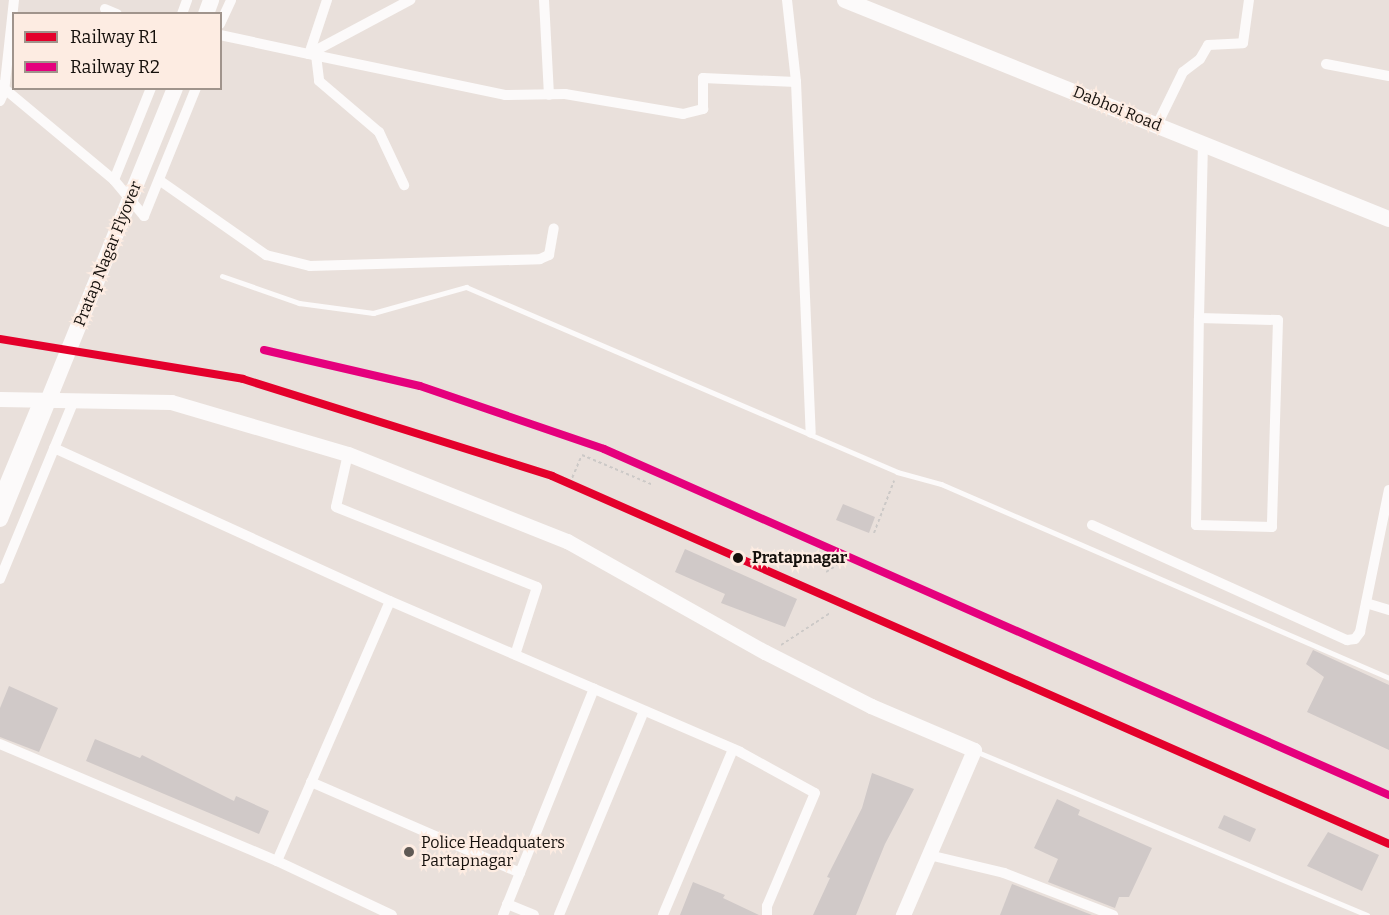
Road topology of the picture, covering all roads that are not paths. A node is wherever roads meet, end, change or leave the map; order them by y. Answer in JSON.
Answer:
{"nodes":[{"id":1,"x":231,"y":0,"type":"edge"},
{"id":2,"x":327,"y":0,"type":"edge"},
{"id":3,"x":410,"y":0,"type":"edge"},
{"id":4,"x":544,"y":0,"type":"edge"},
{"id":5,"x":787,"y":0,"type":"edge"},
{"id":6,"x":845,"y":0,"type":"edge"},
{"id":7,"x":1249,"y":0,"type":"edge"},
{"id":8,"x":105,"y":9,"type":"dead end"},
{"id":9,"x":112,"y":12,"type":"edge"},
{"id":10,"x":12,"y":18,"type":"edge"},
{"id":11,"x":222,"y":20,"type":"edge"},
{"id":12,"x":222,"y":35,"type":"edge"},
{"id":13,"x":313,"y":55,"type":"junction"},
{"id":14,"x":1326,"y":64,"type":"dead end"},
{"id":15,"x":1389,"y":76,"type":"edge"},
{"id":16,"x":795,"y":82,"type":"junction"},
{"id":17,"x":150,"y":90,"type":"edge"},
{"id":18,"x":174,"y":90,"type":"edge"},
{"id":19,"x":195,"y":90,"type":"edge"},
{"id":20,"x":4,"y":91,"type":"edge"},
{"id":21,"x":549,"y":95,"type":"junction"},
{"id":22,"x":1157,"y":125,"type":"junction"},
{"id":23,"x":1203,"y":144,"type":"junction"},
{"id":24,"x":114,"y":180,"type":"junction"},
{"id":25,"x":159,"y":180,"type":"junction"},
{"id":26,"x":404,"y":185,"type":"dead end"},
{"id":27,"x":1389,"y":219,"type":"edge"},
{"id":28,"x":554,"y":228,"type":"dead end"},
{"id":29,"x":222,"y":276,"type":"dead end"},
{"id":30,"x":1199,"y":318,"type":"junction"},
{"id":31,"x":0,"y":399,"type":"edge"},
{"id":32,"x":39,"y":400,"type":"junction"},
{"id":33,"x":74,"y":400,"type":"junction"},
{"id":34,"x":811,"y":433,"type":"junction"},
{"id":35,"x":54,"y":448,"type":"junction"},
{"id":36,"x":348,"y":453,"type":"junction"},
{"id":37,"x":1389,"y":490,"type":"edge"},
{"id":38,"x":0,"y":492,"type":"edge"},
{"id":39,"x":0,"y":519,"type":"edge"},
{"id":40,"x":1092,"y":525,"type":"dead end"},
{"id":41,"x":0,"y":579,"type":"edge"},
{"id":42,"x":390,"y":601,"type":"junction"},
{"id":43,"x":1366,"y":603,"type":"junction"},
{"id":44,"x":1389,"y":610,"type":"edge"},
{"id":45,"x":515,"y":655,"type":"junction"},
{"id":46,"x":1389,"y":678,"type":"edge"},
{"id":47,"x":594,"y":689,"type":"junction"},
{"id":48,"x":644,"y":711,"type":"junction"},
{"id":49,"x":0,"y":744,"type":"edge"},
{"id":50,"x":733,"y":749,"type":"junction"},
{"id":51,"x":974,"y":750,"type":"junction"},
{"id":52,"x":311,"y":782,"type":"junction"},
{"id":53,"x":929,"y":855,"type":"junction"},
{"id":54,"x":277,"y":861,"type":"junction"},
{"id":55,"x":520,"y":873,"type":"junction"},
{"id":56,"x":505,"y":910,"type":"edge"},
{"id":57,"x":392,"y":915,"type":"edge"},
{"id":58,"x":534,"y":915,"type":"edge"},
{"id":59,"x":559,"y":915,"type":"edge"},
{"id":60,"x":663,"y":915,"type":"edge"},
{"id":61,"x":767,"y":915,"type":"edge"},
{"id":62,"x":903,"y":915,"type":"edge"},
{"id":63,"x":1113,"y":915,"type":"edge"},
{"id":64,"x":1367,"y":915,"type":"edge"}],
"edges":[{"from":1,"to":11,"type":"street"},
{"from":2,"to":13,"type":"street"},
{"from":3,"to":13,"type":"street"},
{"from":4,"to":21,"type":"street"},
{"from":5,"to":16,"type":"street"},
{"from":6,"to":22,"type":"main road","name":"Dabhoi Road"},
{"from":7,"to":22,"type":"street"},
{"from":8,"to":9,"type":"street"},
{"from":10,"to":20,"type":"street"},
{"from":12,"to":13,"type":"street"},
{"from":13,"to":21,"type":"street"},
{"from":13,"to":26,"type":"street"},
{"from":14,"to":15,"type":"street"},
{"from":16,"to":21,"type":"street"},
{"from":16,"to":34,"type":"street"},
{"from":17,"to":24,"type":"street"},
{"from":18,"to":39,"type":"main road","name":"Pratap Nagar Flyover"},
{"from":19,"to":25,"type":"street"},
{"from":20,"to":24,"type":"street"},
{"from":22,"to":23,"type":"main road","name":"Dabhoi Road"},
{"from":23,"to":27,"type":"main road","name":"Dabhoi Road"},
{"from":23,"to":30,"type":"street"},
{"from":24,"to":25,"type":"street"},
{"from":25,"to":28,"type":"street"},
{"from":29,"to":34,"type":"lane"},
{"from":30,"to":30,"type":"street"},
{"from":31,"to":32,"type":"street"},
{"from":32,"to":33,"type":"street"},
{"from":32,"to":38,"type":"street"},
{"from":33,"to":35,"type":"street"},
{"from":33,"to":36,"type":"street"},
{"from":34,"to":46,"type":"lane"},
{"from":35,"to":41,"type":"street"},
{"from":35,"to":42,"type":"street"},
{"from":36,"to":45,"type":"street"},
{"from":36,"to":51,"type":"street"},
{"from":37,"to":43,"type":"street"},
{"from":40,"to":43,"type":"street"},
{"from":42,"to":45,"type":"street"},
{"from":42,"to":52,"type":"street"},
{"from":43,"to":44,"type":"street"},
{"from":45,"to":47,"type":"street"},
{"from":47,"to":48,"type":"street"},
{"from":47,"to":55,"type":"street"},
{"from":48,"to":50,"type":"street"},
{"from":48,"to":59,"type":"street"},
{"from":49,"to":54,"type":"street"},
{"from":50,"to":60,"type":"street"},
{"from":50,"to":61,"type":"street"},
{"from":51,"to":53,"type":"street"},
{"from":51,"to":64,"type":"lane"},
{"from":52,"to":54,"type":"street"},
{"from":52,"to":55,"type":"street"},
{"from":53,"to":62,"type":"street"},
{"from":53,"to":63,"type":"street"},
{"from":54,"to":57,"type":"street"},
{"from":55,"to":56,"type":"street"},
{"from":56,"to":58,"type":"street"}]}
